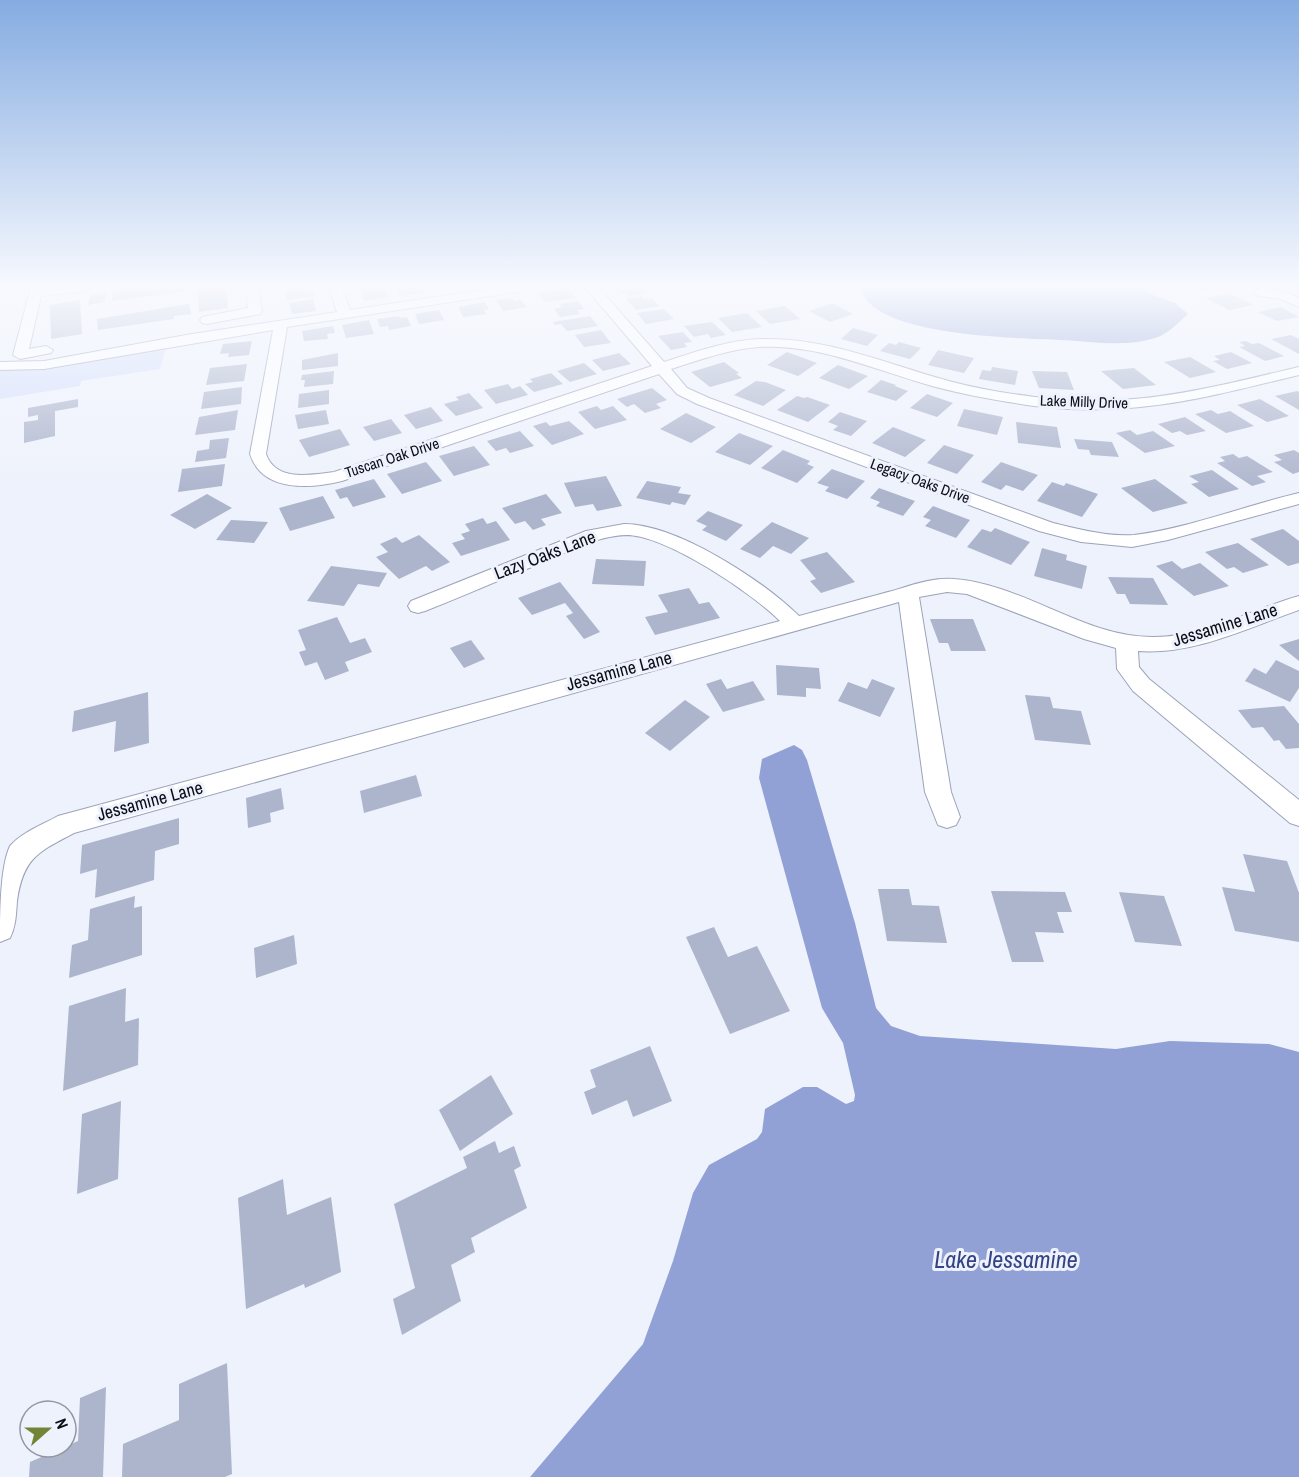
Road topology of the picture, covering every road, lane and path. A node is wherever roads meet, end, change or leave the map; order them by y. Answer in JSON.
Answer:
{"nodes":[{"id":1,"x":96,"y":356,"type":"edge"},
{"id":2,"x":275,"y":356,"type":"edge"},
{"id":3,"x":650,"y":356,"type":"edge"},
{"id":4,"x":703,"y":356,"type":"edge"},
{"id":5,"x":855,"y":356,"type":"edge"},
{"id":6,"x":0,"y":366,"type":"edge"},
{"id":7,"x":661,"y":369,"type":"junction"},
{"id":8,"x":1299,"y":371,"type":"edge"},
{"id":9,"x":1299,"y":498,"type":"edge"},
{"id":10,"x":908,"y":594,"type":"junction"},
{"id":11,"x":1299,"y":603,"type":"edge"},
{"id":12,"x":418,"y":606,"type":"dead end"},
{"id":13,"x":794,"y":623,"type":"junction"},
{"id":14,"x":1126,"y":641,"type":"junction"},
{"id":15,"x":1299,"y":815,"type":"edge"},
{"id":16,"x":947,"y":817,"type":"dead end"},
{"id":17,"x":0,"y":929,"type":"edge"}],
"edges":[{"from":1,"to":6,"type":"street"},
{"from":2,"to":7,"type":"street","name":"Tuscan Oak Drive"},
{"from":3,"to":7,"type":"street","name":"Legacy Oaks Drive"},
{"from":4,"to":7,"type":"street","name":"Lake Milly Drive"},
{"from":5,"to":8,"type":"street","name":"Lake Milly Drive"},
{"from":7,"to":9,"type":"street","name":"Legacy Oaks Drive"},
{"from":10,"to":13,"type":"street","name":"Jessamine Lane"},
{"from":10,"to":14,"type":"street","name":"Jessamine Lane"},
{"from":10,"to":16,"type":"street"},
{"from":11,"to":14,"type":"street","name":"Jessamine Lane"},
{"from":12,"to":13,"type":"street","name":"Lazy Oaks Lane"},
{"from":13,"to":17,"type":"street","name":"Jessamine Lane"},
{"from":14,"to":15,"type":"street"}]}
